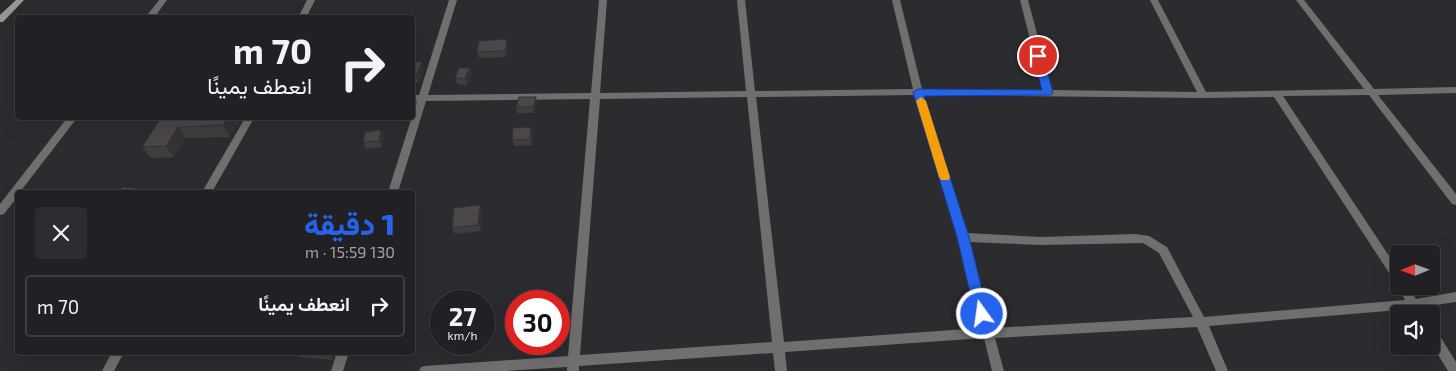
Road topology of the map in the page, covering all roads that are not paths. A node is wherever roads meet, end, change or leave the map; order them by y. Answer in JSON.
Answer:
{"nodes":[{"id":1,"x":20,"y":0,"type":"edge"},
{"id":2,"x":163,"y":0,"type":"edge"},
{"id":3,"x":310,"y":0,"type":"edge"},
{"id":4,"x":453,"y":0,"type":"edge"},
{"id":5,"x":603,"y":0,"type":"edge"},
{"id":6,"x":741,"y":0,"type":"edge"},
{"id":7,"x":896,"y":0,"type":"edge"},
{"id":8,"x":1024,"y":0,"type":"edge"},
{"id":9,"x":1154,"y":0,"type":"edge"},
{"id":10,"x":1300,"y":0,"type":"edge"},
{"id":11,"x":152,"y":15,"type":"edge"},
{"id":12,"x":303,"y":15,"type":"edge"},
{"id":13,"x":0,"y":20,"type":"edge"},
{"id":14,"x":1456,"y":90,"type":"edge"},
{"id":15,"x":918,"y":92,"type":"junction"},
{"id":16,"x":1372,"y":92,"type":"junction"},
{"id":17,"x":1048,"y":93,"type":"junction"},
{"id":18,"x":1276,"y":93,"type":"junction"},
{"id":19,"x":751,"y":94,"type":"junction"},
{"id":20,"x":1203,"y":94,"type":"junction"},
{"id":21,"x":596,"y":96,"type":"junction"},
{"id":22,"x":415,"y":98,"type":"edge"},
{"id":23,"x":422,"y":98,"type":"junction"},
{"id":24,"x":70,"y":120,"type":"edge"},
{"id":25,"x":248,"y":120,"type":"edge"},
{"id":26,"x":16,"y":190,"type":"edge"},
{"id":27,"x":208,"y":190,"type":"edge"},
{"id":28,"x":394,"y":190,"type":"edge"},
{"id":29,"x":15,"y":192,"type":"edge"},
{"id":30,"x":1454,"y":195,"type":"edge"},
{"id":31,"x":0,"y":211,"type":"edge"},
{"id":32,"x":963,"y":237,"type":"junction"},
{"id":33,"x":1390,"y":267,"type":"edge"},
{"id":34,"x":1456,"y":297,"type":"edge"},
{"id":35,"x":1430,"y":305,"type":"edge"},
{"id":36,"x":1390,"y":311,"type":"edge"},
{"id":37,"x":1201,"y":322,"type":"junction"},
{"id":38,"x":987,"y":333,"type":"junction"},
{"id":39,"x":778,"y":347,"type":"junction"},
{"id":40,"x":1440,"y":347,"type":"edge"},
{"id":41,"x":116,"y":355,"type":"edge"},
{"id":42,"x":342,"y":355,"type":"edge"},
{"id":43,"x":574,"y":366,"type":"edge"},
{"id":44,"x":108,"y":371,"type":"edge"},
{"id":45,"x":337,"y":371,"type":"edge"},
{"id":46,"x":425,"y":371,"type":"edge"},
{"id":47,"x":781,"y":371,"type":"edge"},
{"id":48,"x":998,"y":371,"type":"edge"},
{"id":49,"x":1222,"y":371,"type":"edge"},
{"id":50,"x":1455,"y":371,"type":"edge"}],
"edges":[{"from":1,"to":13,"type":"main road"},
{"from":2,"to":11,"type":"street"},
{"from":3,"to":12,"type":"street"},
{"from":4,"to":23,"type":"street"},
{"from":5,"to":21,"type":"street"},
{"from":6,"to":19,"type":"street"},
{"from":7,"to":15,"type":"street"},
{"from":8,"to":17,"type":"street"},
{"from":9,"to":20,"type":"street"},
{"from":10,"to":16,"type":"street"},
{"from":14,"to":16,"type":"street"},
{"from":15,"to":17,"type":"street"},
{"from":15,"to":19,"type":"street"},
{"from":15,"to":32,"type":"street"},
{"from":16,"to":18,"type":"street"},
{"from":16,"to":30,"type":"street"},
{"from":17,"to":20,"type":"street"},
{"from":18,"to":20,"type":"street"},
{"from":18,"to":33,"type":"street"},
{"from":19,"to":21,"type":"street"},
{"from":19,"to":39,"type":"street"},
{"from":21,"to":23,"type":"street"},
{"from":21,"to":43,"type":"street"},
{"from":22,"to":23,"type":"street"},
{"from":23,"to":28,"type":"street"},
{"from":24,"to":26,"type":"street"},
{"from":25,"to":27,"type":"street"},
{"from":29,"to":31,"type":"street"},
{"from":32,"to":37,"type":"street"},
{"from":32,"to":38,"type":"street"},
{"from":34,"to":35,"type":"street"},
{"from":36,"to":37,"type":"street"},
{"from":37,"to":38,"type":"street"},
{"from":37,"to":49,"type":"street"},
{"from":38,"to":39,"type":"street"},
{"from":38,"to":48,"type":"street"},
{"from":39,"to":43,"type":"street"},
{"from":39,"to":47,"type":"street"},
{"from":40,"to":50,"type":"street"},
{"from":41,"to":44,"type":"street"},
{"from":42,"to":45,"type":"street"},
{"from":43,"to":46,"type":"street"}]}
